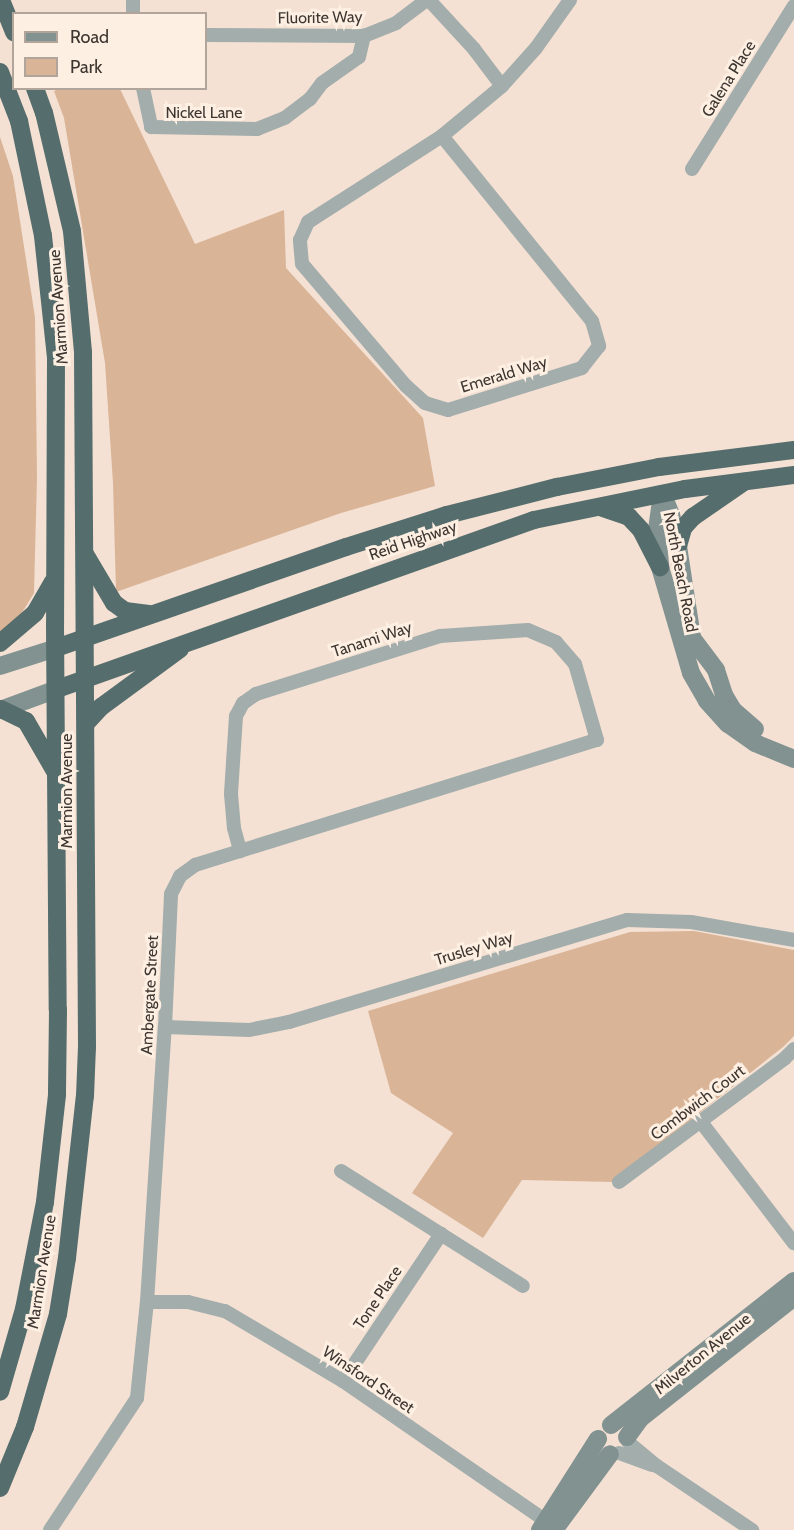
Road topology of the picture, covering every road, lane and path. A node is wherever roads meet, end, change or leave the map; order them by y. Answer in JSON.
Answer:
{"nodes":[{"id":1,"x":1,"y":0,"type":"edge"},
{"id":2,"x":428,"y":0,"type":"edge"},
{"id":3,"x":570,"y":0,"type":"edge"},
{"id":4,"x":794,"y":6,"type":"edge"},
{"id":5,"x":12,"y":27,"type":"edge"},
{"id":6,"x":207,"y":35,"type":"edge"},
{"id":7,"x":363,"y":36,"type":"junction"},
{"id":8,"x":0,"y":72,"type":"edge"},
{"id":9,"x":502,"y":86,"type":"junction"},
{"id":10,"x":36,"y":90,"type":"edge"},
{"id":11,"x":143,"y":90,"type":"edge"},
{"id":12,"x":442,"y":136,"type":"junction"},
{"id":13,"x":692,"y":169,"type":"dead end"},
{"id":14,"x":794,"y":450,"type":"edge"},
{"id":15,"x":724,"y":458,"type":"junction"},
{"id":16,"x":794,"y":475,"type":"edge"},
{"id":17,"x":748,"y":479,"type":"junction"},
{"id":18,"x":557,"y":487,"type":"junction"},
{"id":19,"x":662,"y":494,"type":"junction"},
{"id":20,"x":596,"y":506,"type":"junction"},
{"id":21,"x":678,"y":546,"type":"junction"},
{"id":22,"x":85,"y":554,"type":"junction"},
{"id":23,"x":660,"y":567,"type":"junction"},
{"id":24,"x":56,"y":577,"type":"junction"},
{"id":25,"x":153,"y":614,"type":"junction"},
{"id":26,"x":85,"y":638,"type":"junction"},
{"id":27,"x":195,"y":638,"type":"junction"},
{"id":28,"x":0,"y":643,"type":"edge"},
{"id":29,"x":56,"y":648,"type":"junction"},
{"id":30,"x":0,"y":666,"type":"edge"},
{"id":31,"x":86,"y":677,"type":"junction"},
{"id":32,"x":57,"y":688,"type":"junction"},
{"id":33,"x":1,"y":709,"type":"edge"},
{"id":34,"x":87,"y":722,"type":"junction"},
{"id":35,"x":597,"y":741,"type":"joint"},
{"id":36,"x":794,"y":747,"type":"edge"},
{"id":37,"x":794,"y":759,"type":"edge"},
{"id":38,"x":57,"y":774,"type":"junction"},
{"id":39,"x":240,"y":851,"type":"junction"},
{"id":40,"x":794,"y":940,"type":"edge"},
{"id":41,"x":165,"y":1027,"type":"junction"},
{"id":42,"x":794,"y":1048,"type":"edge"},
{"id":43,"x":701,"y":1122,"type":"junction"},
{"id":44,"x":341,"y":1171,"type":"dead end"},
{"id":45,"x":619,"y":1182,"type":"dead end"},
{"id":46,"x":441,"y":1234,"type":"junction"},
{"id":47,"x":794,"y":1243,"type":"edge"},
{"id":48,"x":794,"y":1281,"type":"edge"},
{"id":49,"x":522,"y":1286,"type":"dead end"},
{"id":50,"x":794,"y":1297,"type":"edge"},
{"id":51,"x":147,"y":1302,"type":"junction"},
{"id":52,"x":343,"y":1381,"type":"junction"},
{"id":53,"x":0,"y":1392,"type":"edge"},
{"id":54,"x":604,"y":1432,"type":"junction"},
{"id":55,"x":621,"y":1446,"type":"junction"},
{"id":56,"x":0,"y":1488,"type":"edge"},
{"id":57,"x":549,"y":1527,"type":"edge"},
{"id":58,"x":50,"y":1530,"type":"edge"},
{"id":59,"x":752,"y":1530,"type":"edge"}],
"edges":[{"from":1,"to":5,"type":"highway"},
{"from":2,"to":7,"type":"street","name":"Fluorite Way"},
{"from":2,"to":9,"type":"street"},
{"from":3,"to":9,"type":"street","name":"Emerald Way"},
{"from":4,"to":13,"type":"street","name":"Galena Place"},
{"from":6,"to":7,"type":"street","name":"Fluorite Way"},
{"from":7,"to":11,"type":"street","name":"Nickel Lane"},
{"from":8,"to":24,"type":"highway","name":"Marmion Avenue"},
{"from":9,"to":12,"type":"street","name":"Emerald Way"},
{"from":10,"to":22,"type":"highway","name":"Marmion Avenue"},
{"from":12,"to":12,"type":"street","name":"Emerald Way"},
{"from":14,"to":15,"type":"highway","name":"Reid Highway"},
{"from":15,"to":18,"type":"highway","name":"Reid Highway"},
{"from":15,"to":19,"type":"highway"},
{"from":16,"to":17,"type":"highway","name":"Reid Highway"},
{"from":17,"to":19,"type":"highway","name":"Reid Highway"},
{"from":17,"to":21,"type":"highway"},
{"from":18,"to":19,"type":"highway"},
{"from":18,"to":25,"type":"highway","name":"Reid Highway"},
{"from":19,"to":20,"type":"highway","name":"Reid Highway"},
{"from":19,"to":21,"type":"main road","name":"North Beach Road"},
{"from":19,"to":23,"type":"main road","name":"North Beach Road"},
{"from":20,"to":23,"type":"highway"},
{"from":20,"to":27,"type":"highway","name":"Reid Highway"},
{"from":21,"to":36,"type":"main road","name":"North Beach Road"},
{"from":22,"to":25,"type":"highway"},
{"from":22,"to":26,"type":"highway","name":"Marmion Avenue"},
{"from":23,"to":37,"type":"main road","name":"North Beach Road"},
{"from":24,"to":28,"type":"highway"},
{"from":24,"to":29,"type":"highway","name":"Marmion Avenue"},
{"from":25,"to":26,"type":"highway","name":"Reid Highway"},
{"from":26,"to":29,"type":"highway","name":"Reid Highway"},
{"from":26,"to":31,"type":"highway","name":"Marmion Avenue"},
{"from":27,"to":31,"type":"highway","name":"Reid Highway"},
{"from":27,"to":34,"type":"highway"},
{"from":29,"to":30,"type":"main road"},
{"from":29,"to":32,"type":"highway","name":"Marmion Avenue"},
{"from":31,"to":32,"type":"highway","name":"Reid Highway"},
{"from":31,"to":34,"type":"highway","name":"Marmion Avenue"},
{"from":32,"to":33,"type":"main road"},
{"from":32,"to":38,"type":"highway","name":"Marmion Avenue"},
{"from":33,"to":38,"type":"highway"},
{"from":34,"to":56,"type":"highway","name":"Marmion Avenue"},
{"from":35,"to":39,"type":"street","name":"Ambergate Street"},
{"from":35,"to":39,"type":"street","name":"Tanami Way"},
{"from":38,"to":53,"type":"highway","name":"Marmion Avenue"},
{"from":39,"to":41,"type":"street","name":"Ambergate Street"},
{"from":40,"to":41,"type":"street","name":"Trusley Way"},
{"from":41,"to":51,"type":"street","name":"Ambergate Street"},
{"from":42,"to":43,"type":"street","name":"Combwich Court"},
{"from":43,"to":45,"type":"street","name":"Combwich Court"},
{"from":43,"to":47,"type":"street"},
{"from":44,"to":46,"type":"street"},
{"from":46,"to":49,"type":"street"},
{"from":46,"to":52,"type":"street","name":"Tone Place"},
{"from":48,"to":54,"type":"main road","name":"Milverton Avenue"},
{"from":50,"to":55,"type":"main road","name":"Milverton Avenue"},
{"from":51,"to":52,"type":"street","name":"Winsford Street"},
{"from":51,"to":58,"type":"street","name":"Ambergate Street"},
{"from":52,"to":57,"type":"street","name":"Winsford Street"},
{"from":54,"to":55,"type":"main road"},
{"from":54,"to":55,"type":"main road"},
{"from":54,"to":57,"type":"main road","name":"Milverton Avenue"},
{"from":55,"to":57,"type":"main road","name":"Milverton Avenue"},
{"from":55,"to":59,"type":"street"}]}
